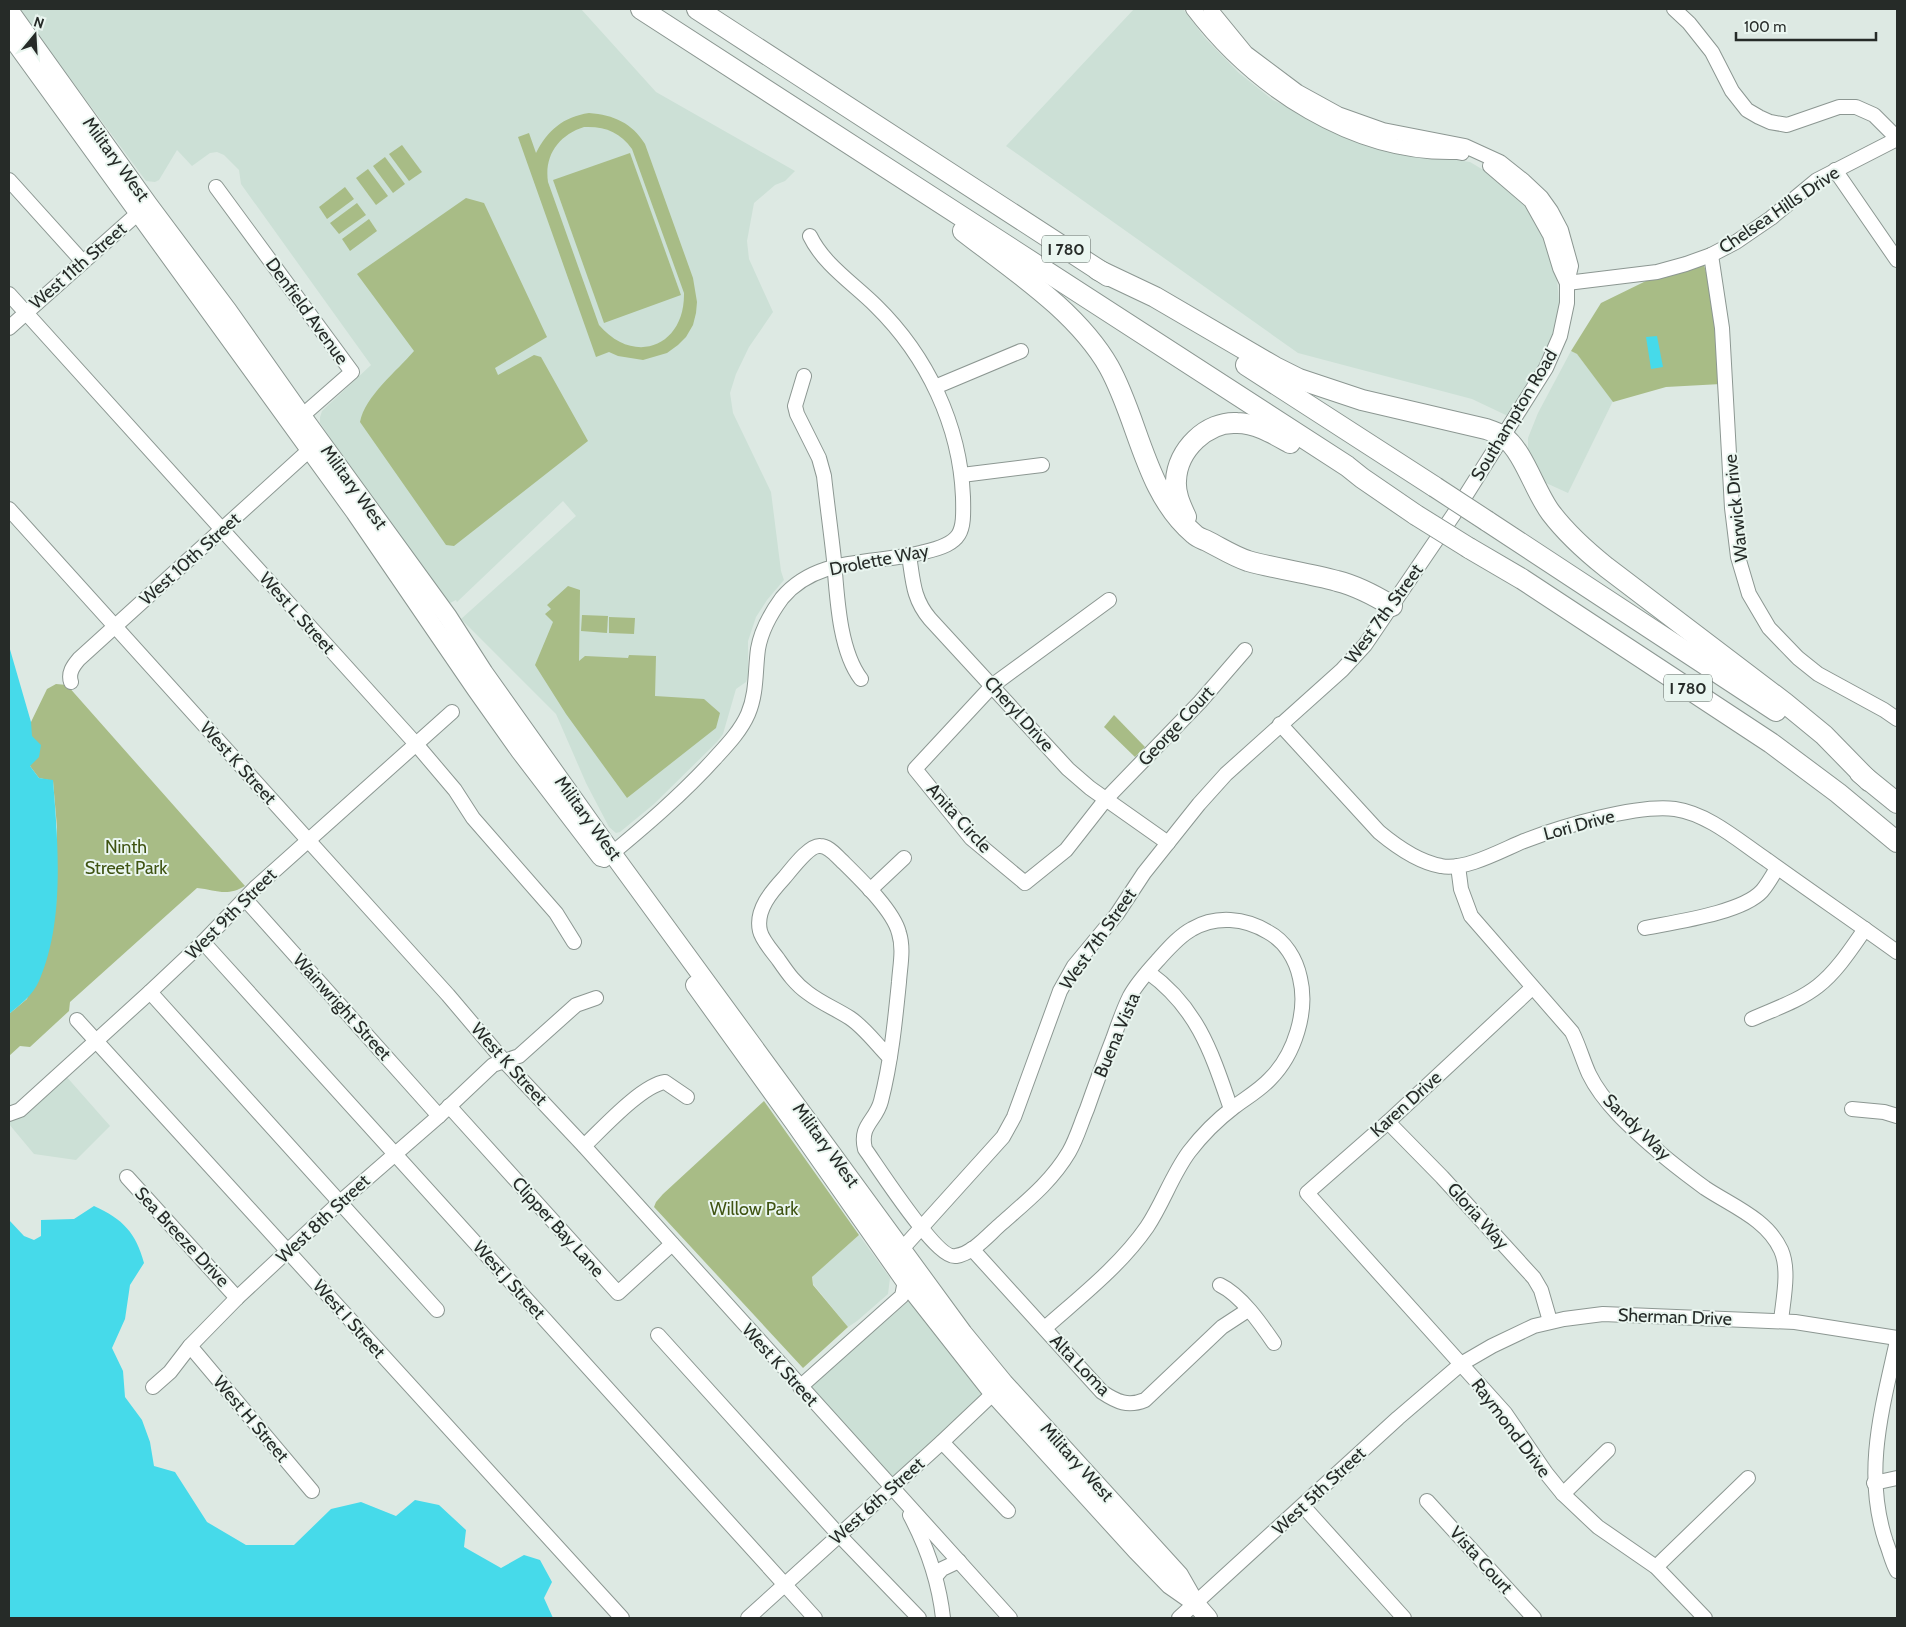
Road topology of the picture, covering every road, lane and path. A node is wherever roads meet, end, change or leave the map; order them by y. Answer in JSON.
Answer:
{"nodes":[{"id":1,"x":641,"y":9,"type":"edge"},
{"id":2,"x":697,"y":9,"type":"edge"},
{"id":3,"x":1193,"y":9,"type":"edge"},
{"id":4,"x":1210,"y":9,"type":"edge"},
{"id":5,"x":1674,"y":9,"type":"edge"},
{"id":6,"x":9,"y":10,"type":"edge"},
{"id":7,"x":9,"y":34,"type":"edge"},
{"id":8,"x":1897,"y":138,"type":"edge"},
{"id":9,"x":878,"y":163,"type":"junction"},
{"id":10,"x":1835,"y":170,"type":"junction"},
{"id":11,"x":9,"y":180,"type":"edge"},
{"id":12,"x":216,"y":187,"type":"dead end"},
{"id":13,"x":143,"y":208,"type":"junction"},
{"id":14,"x":810,"y":236,"type":"dead end"},
{"id":15,"x":1711,"y":255,"type":"junction"},
{"id":16,"x":1897,"y":260,"type":"edge"},
{"id":17,"x":83,"y":262,"type":"junction"},
{"id":18,"x":1098,"y":270,"type":"junction"},
{"id":19,"x":1567,"y":283,"type":"junction"},
{"id":20,"x":9,"y":294,"type":"edge"},
{"id":21,"x":26,"y":312,"type":"junction"},
{"id":22,"x":9,"y":328,"type":"edge"},
{"id":23,"x":1021,"y":352,"type":"dead end"},
{"id":24,"x":804,"y":376,"type":"dead end"},
{"id":25,"x":935,"y":387,"type":"junction"},
{"id":26,"x":297,"y":420,"type":"junction"},
{"id":27,"x":1503,"y":436,"type":"junction"},
{"id":28,"x":315,"y":445,"type":"junction"},
{"id":29,"x":1042,"y":465,"type":"dead end"},
{"id":30,"x":962,"y":475,"type":"junction"},
{"id":31,"x":1362,"y":478,"type":"junction"},
{"id":32,"x":9,"y":510,"type":"edge"},
{"id":33,"x":1454,"y":514,"type":"joint"},
{"id":34,"x":222,"y":530,"type":"junction"},
{"id":35,"x":1207,"y":541,"type":"junction"},
{"id":36,"x":910,"y":555,"type":"junction"},
{"id":37,"x":834,"y":566,"type":"junction"},
{"id":38,"x":1109,"y":600,"type":"dead end"},
{"id":39,"x":1392,"y":606,"type":"junction"},
{"id":40,"x":114,"y":627,"type":"junction"},
{"id":41,"x":1245,"y":650,"type":"dead end"},
{"id":42,"x":860,"y":678,"type":"dead end"},
{"id":43,"x":70,"y":682,"type":"dead end"},
{"id":44,"x":993,"y":685,"type":"junction"},
{"id":45,"x":452,"y":712,"type":"dead end"},
{"id":46,"x":1897,"y":719,"type":"edge"},
{"id":47,"x":1280,"y":724,"type":"junction"},
{"id":48,"x":416,"y":744,"type":"junction"},
{"id":49,"x":1870,"y":780,"type":"junction"},
{"id":50,"x":1106,"y":799,"type":"junction"},
{"id":51,"x":1897,"y":803,"type":"edge"},
{"id":52,"x":308,"y":840,"type":"junction"},
{"id":53,"x":1897,"y":842,"type":"edge"},
{"id":54,"x":1168,"y":843,"type":"junction"},
{"id":55,"x":608,"y":856,"type":"junction"},
{"id":56,"x":904,"y":858,"type":"dead end"},
{"id":57,"x":1458,"y":866,"type":"junction"},
{"id":58,"x":1777,"y":868,"type":"junction"},
{"id":59,"x":870,"y":890,"type":"junction"},
{"id":60,"x":244,"y":899,"type":"junction"},
{"id":61,"x":1645,"y":928,"type":"dead end"},
{"id":62,"x":1865,"y":930,"type":"junction"},
{"id":63,"x":203,"y":942,"type":"junction"},
{"id":64,"x":574,"y":942,"type":"dead end"},
{"id":65,"x":1897,"y":952,"type":"edge"},
{"id":66,"x":1148,"y":972,"type":"junction"},
{"id":67,"x":1532,"y":988,"type":"junction"},
{"id":68,"x":150,"y":992,"type":"junction"},
{"id":69,"x":596,"y":998,"type":"dead end"},
{"id":70,"x":1752,"y":1019,"type":"dead end"},
{"id":71,"x":77,"y":1020,"type":"dead end"},
{"id":72,"x":97,"y":1041,"type":"junction"},
{"id":73,"x":890,"y":1058,"type":"junction"},
{"id":74,"x":504,"y":1061,"type":"junction"},
{"id":75,"x":687,"y":1097,"type":"dead end"},
{"id":76,"x":1231,"y":1109,"type":"junction"},
{"id":77,"x":1852,"y":1109,"type":"dead end"},
{"id":78,"x":444,"y":1111,"type":"junction"},
{"id":79,"x":9,"y":1114,"type":"edge"},
{"id":80,"x":1897,"y":1116,"type":"edge"},
{"id":81,"x":1388,"y":1122,"type":"junction"},
{"id":82,"x":584,"y":1146,"type":"junction"},
{"id":83,"x":395,"y":1154,"type":"junction"},
{"id":84,"x":127,"y":1177,"type":"dead end"},
{"id":85,"x":340,"y":1202,"type":"junction"},
{"id":86,"x":1332,"y":1222,"type":"joint"},
{"id":87,"x":921,"y":1226,"type":"junction"},
{"id":88,"x":672,"y":1244,"type":"junction"},
{"id":89,"x":902,"y":1249,"type":"junction"},
{"id":90,"x":972,"y":1249,"type":"junction"},
{"id":91,"x":288,"y":1251,"type":"junction"},
{"id":92,"x":905,"y":1281,"type":"junction"},
{"id":93,"x":1220,"y":1285,"type":"dead end"},
{"id":94,"x":237,"y":1298,"type":"junction"},
{"id":95,"x":437,"y":1310,"type":"dead end"},
{"id":96,"x":1248,"y":1310,"type":"junction"},
{"id":97,"x":1550,"y":1321,"type":"junction"},
{"id":98,"x":1781,"y":1321,"type":"junction"},
{"id":99,"x":1045,"y":1328,"type":"junction"},
{"id":100,"x":658,"y":1335,"type":"dead end"},
{"id":101,"x":1897,"y":1340,"type":"edge"},
{"id":102,"x":1274,"y":1342,"type":"dead end"},
{"id":103,"x":190,"y":1346,"type":"junction"},
{"id":104,"x":1461,"y":1364,"type":"junction"},
{"id":105,"x":800,"y":1386,"type":"junction"},
{"id":106,"x":153,"y":1388,"type":"dead end"},
{"id":107,"x":998,"y":1388,"type":"junction"},
{"id":108,"x":942,"y":1442,"type":"junction"},
{"id":109,"x":1608,"y":1450,"type":"dead end"},
{"id":110,"x":1748,"y":1478,"type":"dead end"},
{"id":111,"x":1897,"y":1478,"type":"edge"},
{"id":112,"x":1874,"y":1483,"type":"junction"},
{"id":113,"x":891,"y":1487,"type":"junction"},
{"id":114,"x":312,"y":1491,"type":"dead end"},
{"id":115,"x":1563,"y":1494,"type":"junction"},
{"id":116,"x":1427,"y":1501,"type":"dead end"},
{"id":117,"x":904,"y":1503,"type":"junction"},
{"id":118,"x":1303,"y":1506,"type":"junction"},
{"id":119,"x":1008,"y":1511,"type":"dead end"},
{"id":120,"x":840,"y":1535,"type":"junction"},
{"id":121,"x":945,"y":1545,"type":"junction"},
{"id":122,"x":959,"y":1560,"type":"junction"},
{"id":123,"x":1656,"y":1567,"type":"junction"},
{"id":124,"x":1897,"y":1571,"type":"edge"},
{"id":125,"x":936,"y":1576,"type":"junction"},
{"id":126,"x":785,"y":1585,"type":"junction"},
{"id":127,"x":1195,"y":1603,"type":"junction"},
{"id":128,"x":622,"y":1618,"type":"edge"},
{"id":129,"x":748,"y":1618,"type":"edge"},
{"id":130,"x":815,"y":1618,"type":"edge"},
{"id":131,"x":919,"y":1618,"type":"edge"},
{"id":132,"x":943,"y":1618,"type":"edge"},
{"id":133,"x":1010,"y":1618,"type":"edge"},
{"id":134,"x":1179,"y":1618,"type":"edge"},
{"id":135,"x":1208,"y":1618,"type":"edge"},
{"id":136,"x":1404,"y":1618,"type":"edge"},
{"id":137,"x":1534,"y":1618,"type":"edge"},
{"id":138,"x":1705,"y":1618,"type":"edge"}],
"edges":[{"from":1,"to":9,"type":"highway","number":"I 780"},
{"from":2,"to":18,"type":"highway","number":"I 780"},
{"from":3,"to":19,"type":"street","name":"Southampton Road"},
{"from":4,"to":19,"type":"street","name":"Southampton Road"},
{"from":5,"to":8,"type":"street"},
{"from":6,"to":13,"type":"main road","name":"Military West"},
{"from":7,"to":13,"type":"main road","name":"Military West"},
{"from":8,"to":10,"type":"street","name":"Chelsea Hills Drive"},
{"from":9,"to":31,"type":"highway","number":"I 780"},
{"from":9,"to":35,"type":"highway"},
{"from":10,"to":15,"type":"street","name":"Chelsea Hills Drive"},
{"from":10,"to":16,"type":"street"},
{"from":11,"to":17,"type":"street"},
{"from":12,"to":26,"type":"street","name":"Denfield Avenue"},
{"from":13,"to":17,"type":"street","name":"West 11th Street"},
{"from":13,"to":26,"type":"main road","name":"Military West"},
{"from":14,"to":25,"type":"street","name":"Drolette Way"},
{"from":15,"to":19,"type":"street","name":"Chelsea Hills Drive"},
{"from":15,"to":46,"type":"street","name":"Warwick Drive"},
{"from":17,"to":21,"type":"street","name":"West 11th Street"},
{"from":18,"to":27,"type":"highway"},
{"from":18,"to":49,"type":"highway","number":"I 780","bridge":true},
{"from":19,"to":27,"type":"street","name":"Southampton Road"},
{"from":20,"to":21,"type":"street","name":"West L Street"},
{"from":21,"to":22,"type":"street","name":"West 11th Street"},
{"from":21,"to":34,"type":"street","name":"West L Street"},
{"from":23,"to":25,"type":"street"},
{"from":24,"to":37,"type":"street"},
{"from":25,"to":30,"type":"street","name":"Drolette Way"},
{"from":26,"to":28,"type":"main road","name":"Military West"},
{"from":27,"to":33,"type":"street","name":"Southampton Road"},
{"from":27,"to":49,"type":"highway"},
{"from":28,"to":34,"type":"street","name":"West 10th Street"},
{"from":28,"to":55,"type":"main road","name":"Military West"},
{"from":29,"to":30,"type":"street"},
{"from":30,"to":36,"type":"street","name":"Drolette Way"},
{"from":31,"to":35,"type":"highway"},
{"from":31,"to":53,"type":"highway","number":"I 780","bridge":true},
{"from":32,"to":40,"type":"street","name":"West K Street"},
{"from":33,"to":39,"type":"street","name":"West 7th Street"},
{"from":34,"to":40,"type":"street","name":"West 10th Street"},
{"from":34,"to":48,"type":"street","name":"West L Street"},
{"from":35,"to":39,"type":"highway"},
{"from":36,"to":37,"type":"street","name":"Drolette Way"},
{"from":36,"to":44,"type":"street","name":"Cheryl Drive"},
{"from":37,"to":42,"type":"street"},
{"from":37,"to":55,"type":"street","name":"Drolette Way"},
{"from":38,"to":44,"type":"street"},
{"from":39,"to":47,"type":"street","name":"West 7th Street"},
{"from":40,"to":43,"type":"street","name":"West 10th Street"},
{"from":40,"to":52,"type":"street","name":"West K Street"},
{"from":41,"to":50,"type":"street","name":"George Court"},
{"from":44,"to":50,"type":"street","name":"Cheryl Drive"},
{"from":44,"to":50,"type":"street","name":"Anita Circle"},
{"from":45,"to":48,"type":"street","name":"West 9th Street"},
{"from":47,"to":54,"type":"street","name":"West 7th Street"},
{"from":47,"to":57,"type":"street","name":"Lori Drive"},
{"from":48,"to":52,"type":"street","name":"West 9th Street"},
{"from":48,"to":64,"type":"street","name":"West L Street"},
{"from":49,"to":51,"type":"highway","number":"I 780"},
{"from":50,"to":54,"type":"street","name":"Cheryl Drive"},
{"from":52,"to":60,"type":"street","name":"West 9th Street"},
{"from":52,"to":74,"type":"street","name":"West K Street"},
{"from":54,"to":87,"type":"street","name":"West 7th Street"},
{"from":55,"to":89,"type":"main road","name":"Military West"},
{"from":55,"to":92,"type":"main road","name":"Military West"},
{"from":56,"to":59,"type":"street"},
{"from":57,"to":58,"type":"street","name":"Lori Drive"},
{"from":57,"to":67,"type":"street","name":"Sandy Way"},
{"from":58,"to":61,"type":"street"},
{"from":58,"to":62,"type":"street","name":"Lori Drive"},
{"from":59,"to":73,"type":"street"},
{"from":59,"to":73,"type":"street"},
{"from":60,"to":63,"type":"street","name":"West 9th Street"},
{"from":60,"to":78,"type":"street","name":"Wainwright Street"},
{"from":62,"to":65,"type":"street","name":"Lori Drive"},
{"from":62,"to":70,"type":"street"},
{"from":63,"to":68,"type":"street","name":"West 9th Street"},
{"from":63,"to":83,"type":"street","name":"West J Street"},
{"from":66,"to":76,"type":"street"},
{"from":66,"to":76,"type":"street","name":"Buena Vista"},
{"from":66,"to":90,"type":"street","name":"Buena Vista"},
{"from":67,"to":81,"type":"street","name":"Karen Drive"},
{"from":67,"to":98,"type":"street","name":"Sandy Way"},
{"from":68,"to":72,"type":"street","name":"West 9th Street"},
{"from":68,"to":85,"type":"street"},
{"from":69,"to":74,"type":"street","name":"West 8th Street"},
{"from":71,"to":72,"type":"street","name":"West I Street"},
{"from":72,"to":79,"type":"street","name":"West 9th Street"},
{"from":72,"to":91,"type":"street","name":"West I Street"},
{"from":73,"to":87,"type":"street"},
{"from":74,"to":78,"type":"street","name":"West 8th Street"},
{"from":74,"to":82,"type":"street","name":"West K Street"},
{"from":75,"to":82,"type":"street"},
{"from":76,"to":99,"type":"street","name":"Buena Vista"},
{"from":77,"to":80,"type":"street"},
{"from":78,"to":83,"type":"street","name":"West 8th Street"},
{"from":78,"to":88,"type":"street","name":"Clipper Bay Lane"},
{"from":81,"to":86,"type":"street","name":"Karen Drive"},
{"from":81,"to":97,"type":"street","name":"Gloria Way"},
{"from":82,"to":88,"type":"street","name":"West K Street"},
{"from":83,"to":85,"type":"street","name":"West 8th Street"},
{"from":83,"to":126,"type":"street","name":"West J Street"},
{"from":84,"to":94,"type":"street","name":"Sea Breeze Drive"},
{"from":85,"to":91,"type":"street","name":"West 8th Street"},
{"from":85,"to":95,"type":"street"},
{"from":86,"to":104,"type":"street","name":"Raymond Drive"},
{"from":87,"to":89,"type":"street","name":"West 7th Street"},
{"from":87,"to":90,"type":"street","name":"Buena Vista"},
{"from":88,"to":105,"type":"street","name":"West K Street"},
{"from":89,"to":92,"type":"street"},
{"from":89,"to":107,"type":"main road","name":"Military West"},
{"from":90,"to":99,"type":"street","name":"Alta Loma"},
{"from":91,"to":94,"type":"street","name":"West 8th Street"},
{"from":91,"to":128,"type":"street","name":"West I Street"},
{"from":92,"to":105,"type":"street"},
{"from":92,"to":107,"type":"main road","name":"Military West"},
{"from":93,"to":96,"type":"street"},
{"from":94,"to":103,"type":"street","name":"West 8th Street"},
{"from":96,"to":99,"type":"street","name":"Alta Loma"},
{"from":96,"to":102,"type":"street"},
{"from":97,"to":98,"type":"street","name":"Sherman Drive"},
{"from":97,"to":104,"type":"street","name":"Sherman Drive"},
{"from":98,"to":101,"type":"street","name":"Sherman Drive"},
{"from":100,"to":120,"type":"street"},
{"from":101,"to":112,"type":"street"},
{"from":103,"to":106,"type":"street","name":"West 8th Street"},
{"from":103,"to":114,"type":"street","name":"West H Street"},
{"from":104,"to":115,"type":"street","name":"Raymond Drive"},
{"from":104,"to":118,"type":"street","name":"West 5th Street"},
{"from":105,"to":113,"type":"street","name":"West K Street"},
{"from":107,"to":108,"type":"street","name":"West 6th Street"},
{"from":107,"to":127,"type":"main road","name":"Military West"},
{"from":108,"to":113,"type":"street","name":"West 6th Street"},
{"from":108,"to":119,"type":"street"},
{"from":109,"to":115,"type":"street"},
{"from":110,"to":123,"type":"street"},
{"from":111,"to":112,"type":"street"},
{"from":112,"to":124,"type":"street"},
{"from":113,"to":117,"type":"street","name":"West K Street"},
{"from":113,"to":120,"type":"street","name":"West 6th Street"},
{"from":115,"to":123,"type":"street","name":"Raymond Drive"},
{"from":116,"to":137,"type":"street","name":"Vista Court"},
{"from":117,"to":121,"type":"street","name":"West K Street"},
{"from":117,"to":125,"type":"street"},
{"from":118,"to":127,"type":"street","name":"West 5th Street"},
{"from":118,"to":136,"type":"street"},
{"from":120,"to":126,"type":"street","name":"West 6th Street"},
{"from":120,"to":131,"type":"street"},
{"from":121,"to":122,"type":"street","name":"West K Street"},
{"from":121,"to":125,"type":"street"},
{"from":122,"to":125,"type":"street"},
{"from":122,"to":133,"type":"street","name":"West K Street"},
{"from":123,"to":138,"type":"street","name":"Raymond Drive"},
{"from":125,"to":132,"type":"street"},
{"from":126,"to":129,"type":"street","name":"West 6th Street"},
{"from":126,"to":130,"type":"street","name":"West J Street"},
{"from":127,"to":134,"type":"street","name":"West 5th Street"},
{"from":127,"to":135,"type":"main road","name":"Military West"}]}
